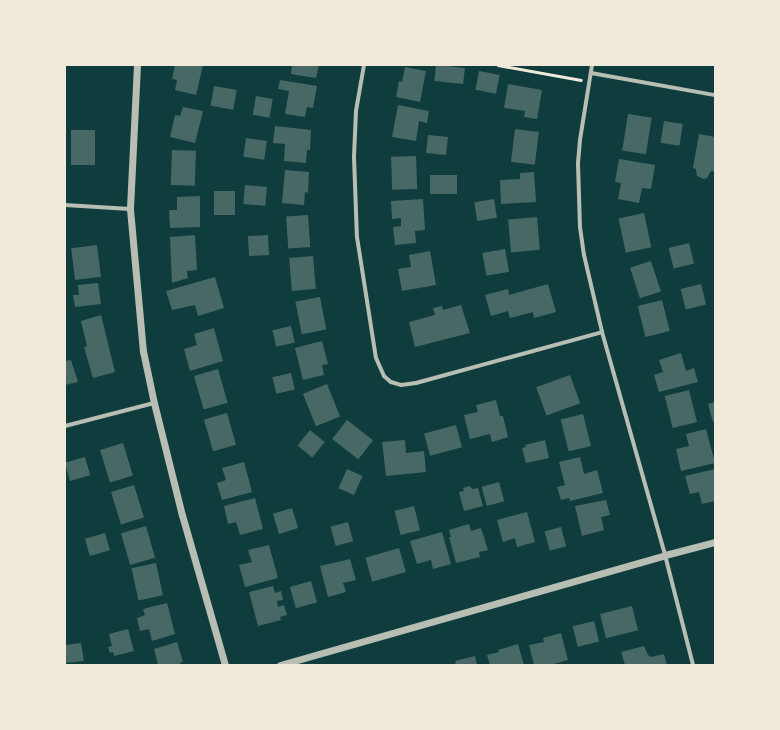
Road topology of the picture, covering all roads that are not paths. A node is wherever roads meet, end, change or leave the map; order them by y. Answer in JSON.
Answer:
{"nodes":[{"id":1,"x":137,"y":65,"type":"edge"},
{"id":2,"x":364,"y":65,"type":"edge"},
{"id":3,"x":592,"y":65,"type":"edge"},
{"id":4,"x":591,"y":73,"type":"junction"},
{"id":5,"x":715,"y":95,"type":"edge"},
{"id":6,"x":65,"y":205,"type":"edge"},
{"id":7,"x":130,"y":209,"type":"junction"},
{"id":8,"x":602,"y":332,"type":"junction"},
{"id":9,"x":154,"y":403,"type":"junction"},
{"id":10,"x":65,"y":426,"type":"edge"},
{"id":11,"x":715,"y":542,"type":"edge"},
{"id":12,"x":665,"y":554,"type":"junction"},
{"id":13,"x":225,"y":665,"type":"edge"},
{"id":14,"x":280,"y":665,"type":"edge"},
{"id":15,"x":693,"y":665,"type":"edge"}],
"edges":[{"from":1,"to":7,"type":"street"},
{"from":2,"to":8,"type":"street"},
{"from":3,"to":4,"type":"street"},
{"from":4,"to":5,"type":"street"},
{"from":4,"to":8,"type":"street"},
{"from":6,"to":7,"type":"street"},
{"from":7,"to":9,"type":"street"},
{"from":8,"to":12,"type":"street"},
{"from":9,"to":10,"type":"street"},
{"from":9,"to":13,"type":"street"},
{"from":11,"to":12,"type":"street"},
{"from":12,"to":14,"type":"street"},
{"from":12,"to":15,"type":"street"}]}
